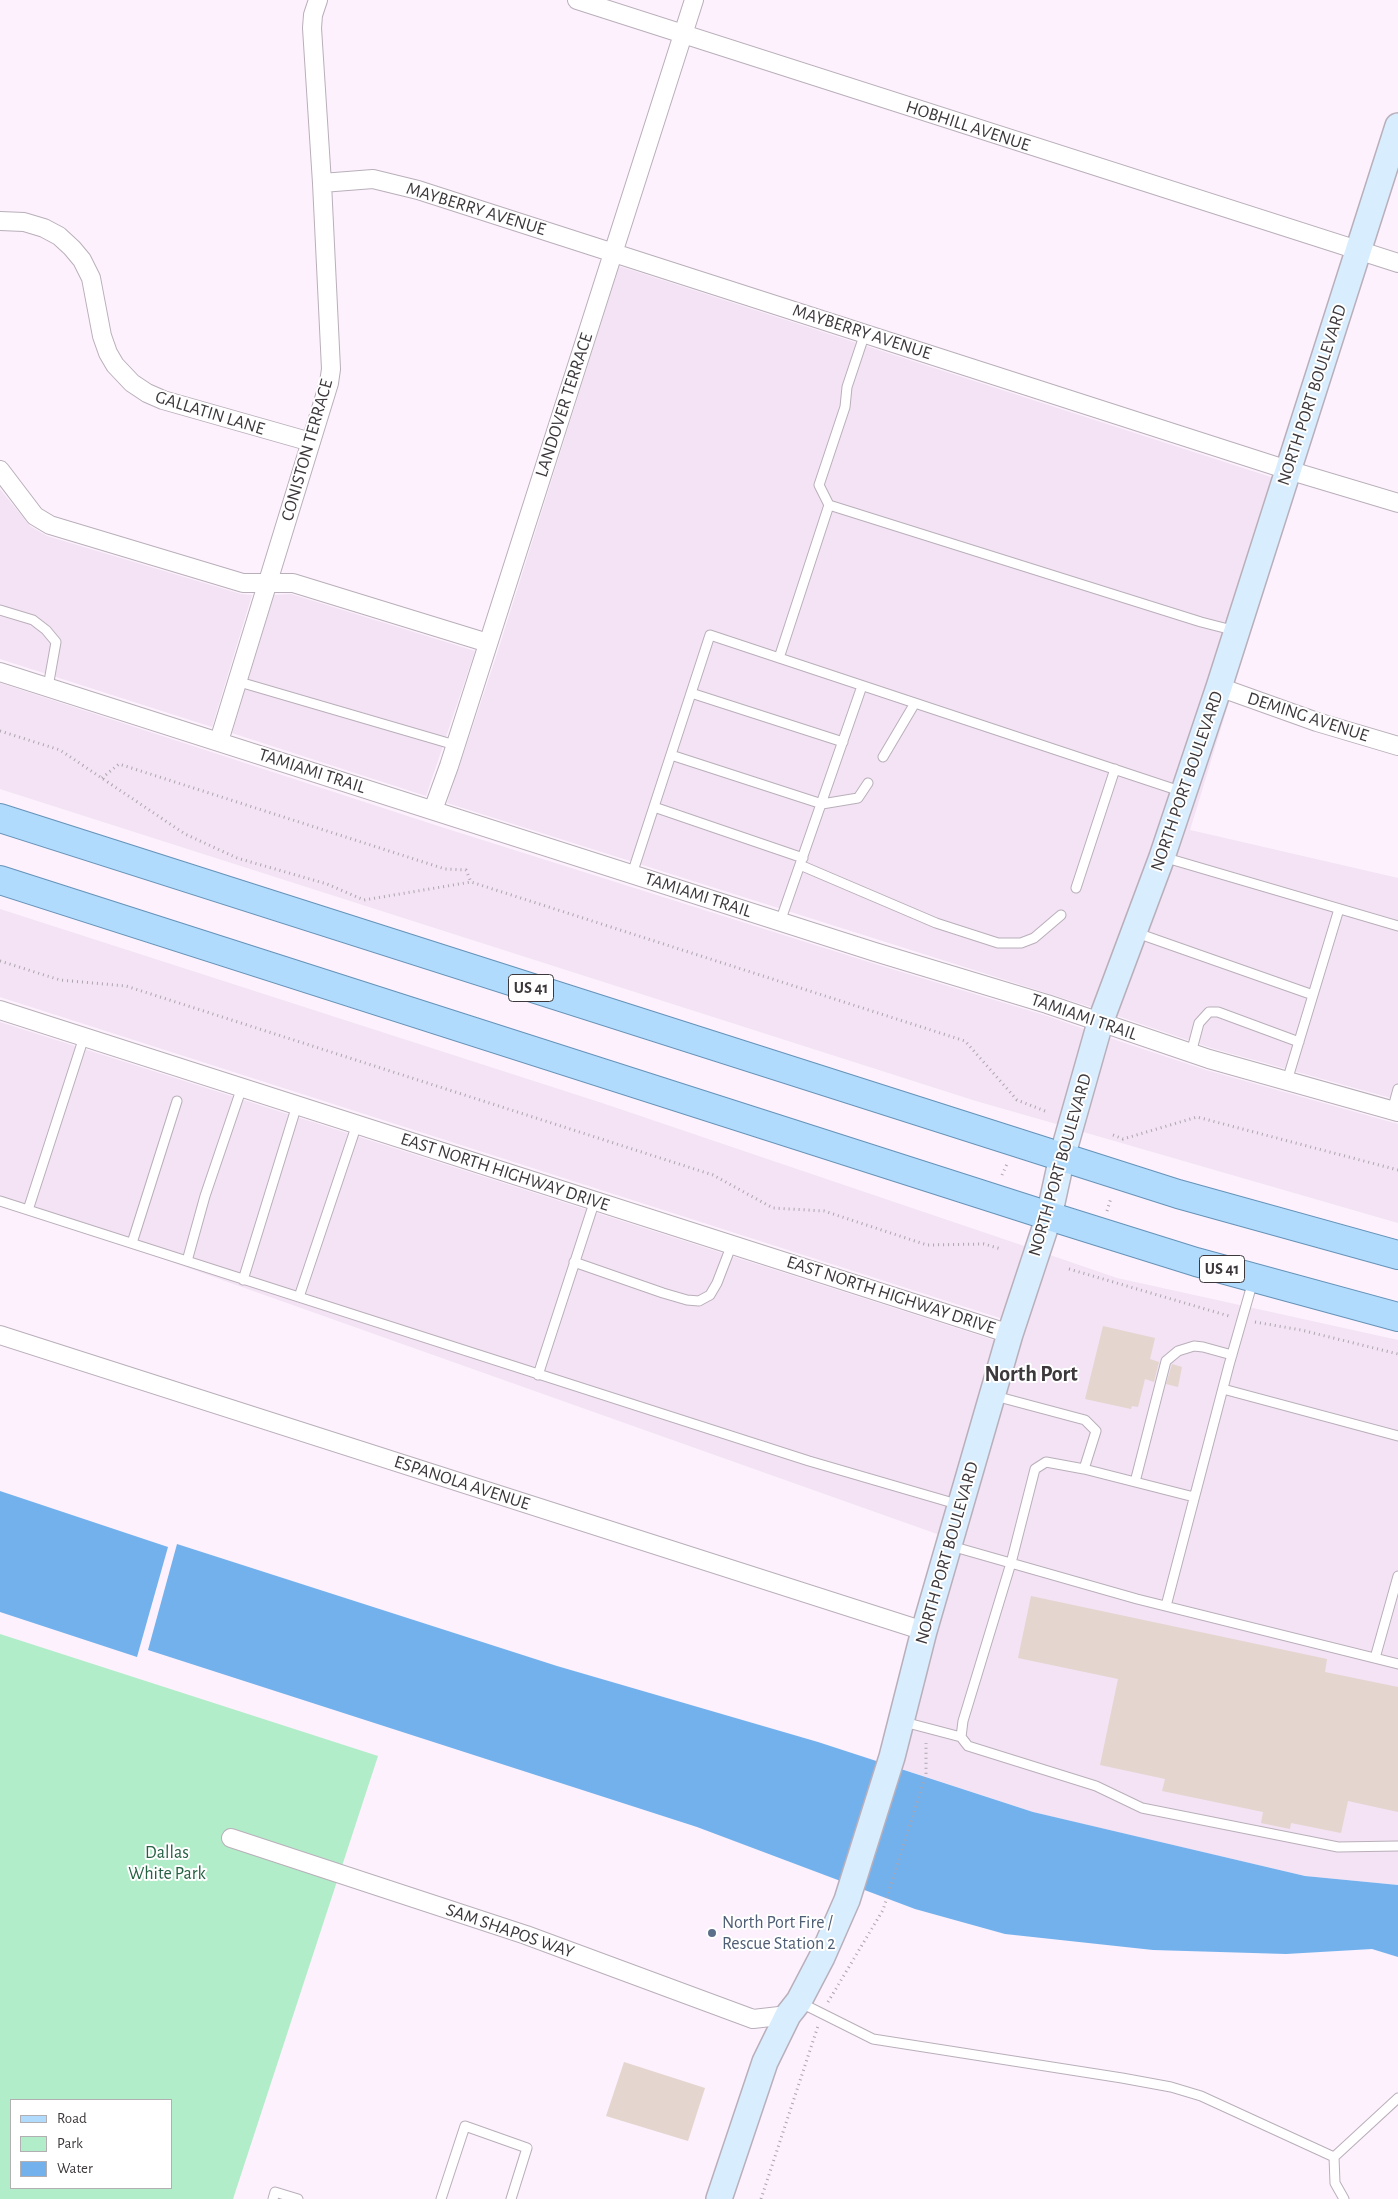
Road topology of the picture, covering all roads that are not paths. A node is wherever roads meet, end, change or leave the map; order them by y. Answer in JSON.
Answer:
{"nodes":[{"id":1,"x":318,"y":0,"type":"edge"},
{"id":2,"x":577,"y":0,"type":"edge"},
{"id":3,"x":694,"y":0,"type":"edge"},
{"id":4,"x":683,"y":34,"type":"junction"},
{"id":5,"x":1398,"y":126,"type":"edge"},
{"id":6,"x":322,"y":183,"type":"junction"},
{"id":7,"x":0,"y":221,"type":"edge"},
{"id":8,"x":1358,"y":251,"type":"junction"},
{"id":9,"x":612,"y":252,"type":"junction"},
{"id":10,"x":1398,"y":263,"type":"edge"},
{"id":11,"x":865,"y":333,"type":"junction"},
{"id":12,"x":311,"y":442,"type":"junction"},
{"id":13,"x":0,"y":470,"type":"edge"},
{"id":14,"x":1288,"y":470,"type":"junction"},
{"id":15,"x":1398,"y":503,"type":"edge"},
{"id":16,"x":829,"y":505,"type":"junction"},
{"id":17,"x":266,"y":583,"type":"junction"},
{"id":18,"x":0,"y":610,"type":"edge"},
{"id":19,"x":1236,"y":632,"type":"junction"},
{"id":20,"x":488,"y":643,"type":"junction"},
{"id":21,"x":779,"y":658,"type":"junction"},
{"id":22,"x":0,"y":672,"type":"edge"},
{"id":23,"x":236,"y":681,"type":"junction"},
{"id":24,"x":862,"y":686,"type":"junction"},
{"id":25,"x":48,"y":687,"type":"junction"},
{"id":26,"x":1219,"y":687,"type":"junction"},
{"id":27,"x":692,"y":693,"type":"junction"},
{"id":28,"x":915,"y":703,"type":"junction"},
{"id":29,"x":219,"y":741,"type":"junction"},
{"id":30,"x":843,"y":742,"type":"junction"},
{"id":31,"x":455,"y":745,"type":"junction"},
{"id":32,"x":1398,"y":746,"type":"edge"},
{"id":33,"x":671,"y":755,"type":"junction"},
{"id":34,"x":883,"y":757,"type":"dead end"},
{"id":35,"x":1115,"y":769,"type":"junction"},
{"id":36,"x":868,"y":783,"type":"dead end"},
{"id":37,"x":1184,"y":792,"type":"junction"},
{"id":38,"x":822,"y":804,"type":"junction"},
{"id":39,"x":654,"y":807,"type":"junction"},
{"id":40,"x":433,"y":810,"type":"junction"},
{"id":41,"x":0,"y":818,"type":"edge"},
{"id":42,"x":1162,"y":857,"type":"junction"},
{"id":43,"x":801,"y":861,"type":"junction"},
{"id":44,"x":632,"y":874,"type":"junction"},
{"id":45,"x":0,"y":880,"type":"edge"},
{"id":46,"x":1076,"y":888,"type":"dead end"},
{"id":47,"x":1339,"y":909,"type":"junction"},
{"id":48,"x":1061,"y":915,"type":"dead end"},
{"id":49,"x":780,"y":922,"type":"junction"},
{"id":50,"x":1398,"y":926,"type":"edge"},
{"id":51,"x":1134,"y":932,"type":"junction"},
{"id":52,"x":1312,"y":995,"type":"junction"},
{"id":53,"x":0,"y":1010,"type":"edge"},
{"id":54,"x":1100,"y":1023,"type":"junction"},
{"id":55,"x":84,"y":1037,"type":"junction"},
{"id":56,"x":1299,"y":1042,"type":"junction"},
{"id":57,"x":1191,"y":1053,"type":"junction"},
{"id":58,"x":1287,"y":1081,"type":"junction"},
{"id":59,"x":242,"y":1087,"type":"junction"},
{"id":60,"x":1398,"y":1089,"type":"edge"},
{"id":61,"x":177,"y":1101,"type":"dead end"},
{"id":62,"x":297,"y":1105,"type":"junction"},
{"id":63,"x":1395,"y":1111,"type":"edge"},
{"id":64,"x":357,"y":1124,"type":"junction"},
{"id":65,"x":1062,"y":1158,"type":"junction"},
{"id":66,"x":595,"y":1200,"type":"junction"},
{"id":67,"x":0,"y":1201,"type":"edge"},
{"id":68,"x":28,"y":1210,"type":"junction"},
{"id":69,"x":1048,"y":1216,"type":"junction"},
{"id":70,"x":132,"y":1244,"type":"junction"},
{"id":71,"x":732,"y":1244,"type":"junction"},
{"id":72,"x":1398,"y":1255,"type":"edge"},
{"id":73,"x":187,"y":1261,"type":"junction"},
{"id":74,"x":574,"y":1262,"type":"junction"},
{"id":75,"x":1254,"y":1278,"type":"junction"},
{"id":76,"x":243,"y":1280,"type":"junction"},
{"id":77,"x":298,"y":1298,"type":"junction"},
{"id":78,"x":1398,"y":1317,"type":"edge"},
{"id":79,"x":1010,"y":1334,"type":"junction"},
{"id":80,"x":0,"y":1335,"type":"edge"},
{"id":81,"x":1232,"y":1355,"type":"junction"},
{"id":82,"x":538,"y":1374,"type":"junction"},
{"id":83,"x":1223,"y":1389,"type":"junction"},
{"id":84,"x":992,"y":1395,"type":"junction"},
{"id":85,"x":1398,"y":1436,"type":"edge"},
{"id":86,"x":1084,"y":1470,"type":"junction"},
{"id":87,"x":1135,"y":1482,"type":"junction"},
{"id":88,"x":1194,"y":1497,"type":"junction"},
{"id":89,"x":960,"y":1506,"type":"junction"},
{"id":90,"x":948,"y":1546,"type":"junction"},
{"id":91,"x":1011,"y":1563,"type":"junction"},
{"id":92,"x":1398,"y":1576,"type":"edge"},
{"id":93,"x":1166,"y":1606,"type":"junction"},
{"id":94,"x":924,"y":1630,"type":"junction"},
{"id":95,"x":1375,"y":1658,"type":"junction"},
{"id":96,"x":1398,"y":1664,"type":"edge"},
{"id":97,"x":902,"y":1721,"type":"junction"},
{"id":98,"x":961,"y":1737,"type":"junction"},
{"id":99,"x":231,"y":1838,"type":"dead end"},
{"id":100,"x":1398,"y":1846,"type":"edge"},
{"id":101,"x":793,"y":2008,"type":"junction"},
{"id":102,"x":1398,"y":2098,"type":"edge"},
{"id":103,"x":1334,"y":2157,"type":"junction"},
{"id":104,"x":273,"y":2199,"type":"edge"},
{"id":105,"x":298,"y":2199,"type":"edge"},
{"id":106,"x":441,"y":2199,"type":"edge"},
{"id":107,"x":511,"y":2199,"type":"edge"},
{"id":108,"x":719,"y":2199,"type":"edge"},
{"id":109,"x":1344,"y":2199,"type":"edge"}],
"edges":[{"from":1,"to":6,"type":"street","name":"CONISTON TERRACE"},
{"from":2,"to":4,"type":"street","name":"HOBHILL AVENUE"},
{"from":3,"to":4,"type":"street","name":"LANDOVER TERRACE"},
{"from":4,"to":8,"type":"street","name":"HOBHILL AVENUE"},
{"from":4,"to":9,"type":"street","name":"LANDOVER TERRACE"},
{"from":5,"to":8,"type":"street","name":"NORTH PORT BOULEVARD"},
{"from":6,"to":9,"type":"street","name":"MAYBERRY AVENUE"},
{"from":6,"to":12,"type":"street","name":"CONISTON TERRACE"},
{"from":7,"to":12,"type":"street","name":"GALLATIN LANE"},
{"from":8,"to":10,"type":"street","name":"HOBHILL AVENUE"},
{"from":8,"to":14,"type":"street","name":"NORTH PORT BOULEVARD"},
{"from":9,"to":11,"type":"street","name":"MAYBERRY AVENUE"},
{"from":9,"to":20,"type":"street","name":"LANDOVER TERRACE"},
{"from":11,"to":14,"type":"street","name":"MAYBERRY AVENUE"},
{"from":11,"to":16,"type":"lane"},
{"from":12,"to":17,"type":"street","name":"CONISTON TERRACE"},
{"from":13,"to":17,"type":"street"},
{"from":14,"to":15,"type":"street","name":"MAYBERRY AVENUE"},
{"from":14,"to":19,"type":"street","name":"NORTH PORT BOULEVARD"},
{"from":16,"to":19,"type":"lane"},
{"from":16,"to":21,"type":"lane"},
{"from":17,"to":20,"type":"street"},
{"from":17,"to":23,"type":"street","name":"CONISTON TERRACE"},
{"from":18,"to":25,"type":"lane"},
{"from":19,"to":26,"type":"street","name":"NORTH PORT BOULEVARD"},
{"from":20,"to":31,"type":"street","name":"LANDOVER TERRACE"},
{"from":21,"to":24,"type":"lane"},
{"from":21,"to":27,"type":"lane"},
{"from":22,"to":25,"type":"street","name":"TAMIAMI TRAIL"},
{"from":23,"to":29,"type":"street","name":"CONISTON TERRACE"},
{"from":23,"to":31,"type":"lane"},
{"from":24,"to":28,"type":"lane"},
{"from":24,"to":30,"type":"lane"},
{"from":25,"to":29,"type":"street","name":"TAMIAMI TRAIL"},
{"from":26,"to":32,"type":"street","name":"DEMING AVENUE"},
{"from":26,"to":37,"type":"street","name":"NORTH PORT BOULEVARD"},
{"from":27,"to":30,"type":"lane"},
{"from":27,"to":33,"type":"lane"},
{"from":28,"to":34,"type":"lane"},
{"from":28,"to":35,"type":"lane"},
{"from":29,"to":40,"type":"street","name":"TAMIAMI TRAIL"},
{"from":30,"to":38,"type":"lane"},
{"from":31,"to":40,"type":"street","name":"LANDOVER TERRACE"},
{"from":33,"to":38,"type":"lane"},
{"from":33,"to":39,"type":"lane"},
{"from":35,"to":37,"type":"lane"},
{"from":35,"to":46,"type":"lane"},
{"from":36,"to":38,"type":"lane"},
{"from":37,"to":42,"type":"street","name":"NORTH PORT BOULEVARD"},
{"from":38,"to":43,"type":"lane"},
{"from":39,"to":43,"type":"lane"},
{"from":39,"to":44,"type":"lane"},
{"from":40,"to":44,"type":"street","name":"TAMIAMI TRAIL"},
{"from":41,"to":65,"type":"main road","number":"US 41"},
{"from":42,"to":47,"type":"lane"},
{"from":42,"to":51,"type":"street","name":"NORTH PORT BOULEVARD"},
{"from":43,"to":48,"type":"lane"},
{"from":43,"to":49,"type":"lane"},
{"from":44,"to":49,"type":"street","name":"TAMIAMI TRAIL"},
{"from":45,"to":69,"type":"main road","number":"US 41"},
{"from":47,"to":50,"type":"lane"},
{"from":47,"to":52,"type":"lane"},
{"from":49,"to":54,"type":"street","name":"TAMIAMI TRAIL"},
{"from":51,"to":52,"type":"lane"},
{"from":51,"to":54,"type":"street","name":"NORTH PORT BOULEVARD"},
{"from":52,"to":56,"type":"lane"},
{"from":53,"to":55,"type":"street","name":"EAST NORTH HIGHWAY DRIVE"},
{"from":54,"to":57,"type":"street","name":"TAMIAMI TRAIL"},
{"from":54,"to":65,"type":"street","name":"NORTH PORT BOULEVARD"},
{"from":55,"to":59,"type":"street","name":"EAST NORTH HIGHWAY DRIVE"},
{"from":55,"to":68,"type":"lane"},
{"from":56,"to":57,"type":"lane"},
{"from":56,"to":58,"type":"lane"},
{"from":57,"to":58,"type":"street","name":"TAMIAMI TRAIL"},
{"from":58,"to":63,"type":"street","name":"TAMIAMI TRAIL"},
{"from":59,"to":62,"type":"street","name":"EAST NORTH HIGHWAY DRIVE"},
{"from":59,"to":73,"type":"lane"},
{"from":60,"to":63,"type":"lane"},
{"from":61,"to":70,"type":"lane"},
{"from":62,"to":64,"type":"street","name":"EAST NORTH HIGHWAY DRIVE"},
{"from":62,"to":76,"type":"lane"},
{"from":64,"to":66,"type":"street","name":"EAST NORTH HIGHWAY DRIVE"},
{"from":64,"to":77,"type":"lane"},
{"from":65,"to":69,"type":"street","name":"NORTH PORT BOULEVARD"},
{"from":65,"to":72,"type":"main road","number":"US 41"},
{"from":66,"to":71,"type":"street","name":"EAST NORTH HIGHWAY DRIVE"},
{"from":66,"to":74,"type":"lane"},
{"from":67,"to":68,"type":"lane"},
{"from":68,"to":70,"type":"lane"},
{"from":69,"to":75,"type":"main road","number":"US 41"},
{"from":69,"to":79,"type":"street","name":"NORTH PORT BOULEVARD"},
{"from":70,"to":73,"type":"lane"},
{"from":71,"to":74,"type":"lane"},
{"from":71,"to":79,"type":"street","name":"EAST NORTH HIGHWAY DRIVE"},
{"from":73,"to":76,"type":"lane"},
{"from":74,"to":82,"type":"lane"},
{"from":75,"to":78,"type":"main road","number":"US 41"},
{"from":75,"to":81,"type":"lane"},
{"from":76,"to":77,"type":"lane"},
{"from":77,"to":82,"type":"lane"},
{"from":79,"to":84,"type":"street","name":"NORTH PORT BOULEVARD"},
{"from":80,"to":94,"type":"street","name":"ESPANOLA AVENUE"},
{"from":81,"to":83,"type":"lane"},
{"from":81,"to":87,"type":"lane"},
{"from":82,"to":89,"type":"lane"},
{"from":83,"to":85,"type":"lane"},
{"from":83,"to":88,"type":"lane"},
{"from":84,"to":86,"type":"lane"},
{"from":84,"to":89,"type":"street","name":"NORTH PORT BOULEVARD"},
{"from":86,"to":87,"type":"lane"},
{"from":86,"to":91,"type":"lane"},
{"from":87,"to":88,"type":"lane"},
{"from":88,"to":93,"type":"lane"},
{"from":89,"to":90,"type":"street","name":"NORTH PORT BOULEVARD"},
{"from":90,"to":91,"type":"lane"},
{"from":90,"to":94,"type":"street","name":"NORTH PORT BOULEVARD"},
{"from":91,"to":93,"type":"lane"},
{"from":91,"to":98,"type":"lane"},
{"from":92,"to":95,"type":"lane"},
{"from":93,"to":95,"type":"lane"},
{"from":94,"to":97,"type":"street","name":"NORTH PORT BOULEVARD"},
{"from":95,"to":96,"type":"lane"},
{"from":97,"to":98,"type":"lane"},
{"from":97,"to":101,"type":"street","name":"NORTH PORT BOULEVARD"},
{"from":98,"to":100,"type":"lane"},
{"from":99,"to":101,"type":"street","name":"SAM SHAPOS WAY"},
{"from":101,"to":103,"type":"lane"},
{"from":101,"to":108,"type":"street","name":"NORTH PORT BOULEVARD"},
{"from":102,"to":103,"type":"lane"},
{"from":103,"to":109,"type":"lane"},
{"from":104,"to":105,"type":"lane"},
{"from":106,"to":107,"type":"lane"}]}
